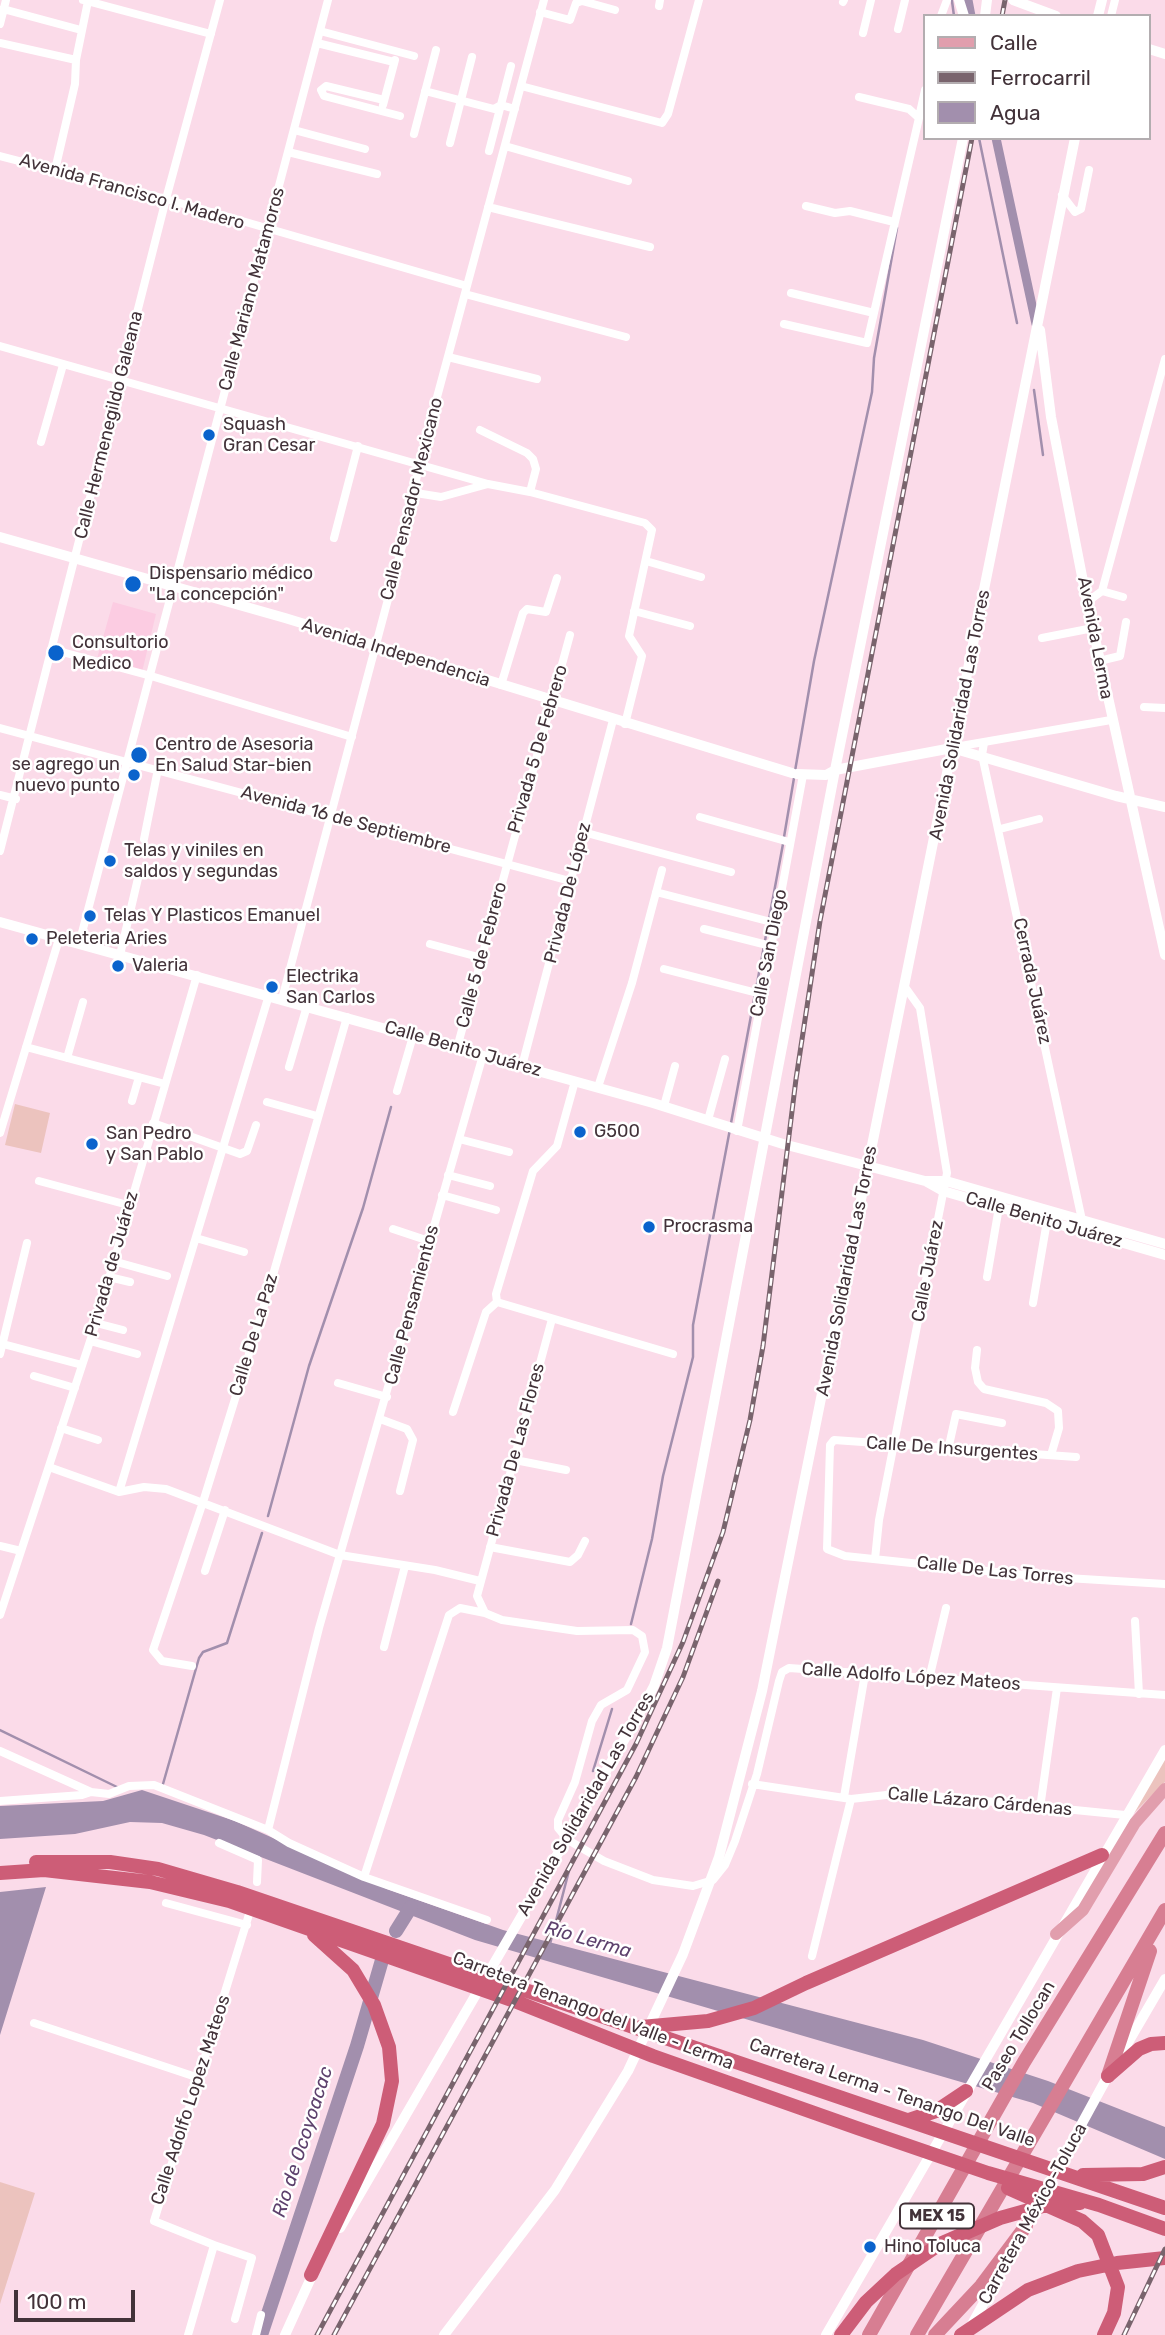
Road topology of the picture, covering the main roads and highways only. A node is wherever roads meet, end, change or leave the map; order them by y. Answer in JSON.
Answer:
{"nodes":[{"id":1,"x":1013,"y":0,"type":"edge"},
{"id":2,"x":1051,"y":14,"type":"edge"},
{"id":3,"x":963,"y":140,"type":"edge"},
{"id":4,"x":1075,"y":140,"type":"edge"},
{"id":5,"x":1039,"y":319,"type":"junction"},
{"id":6,"x":0,"y":537,"type":"edge"},
{"id":7,"x":952,"y":748,"type":"junction"},
{"id":8,"x":835,"y":770,"type":"junction"},
{"id":9,"x":1124,"y":796,"type":"junction"},
{"id":10,"x":1165,"y":807,"type":"edge"},
{"id":11,"x":0,"y":922,"type":"edge"},
{"id":12,"x":1165,"y":955,"type":"edge"},
{"id":13,"x":765,"y":1138,"type":"junction"},
{"id":14,"x":869,"y":1166,"type":"junction"},
{"id":15,"x":945,"y":1186,"type":"junction"},
{"id":16,"x":1165,"y":1244,"type":"edge"},
{"id":17,"x":1165,"y":1255,"type":"edge"},
{"id":18,"x":1165,"y":1750,"type":"edge"},
{"id":19,"x":1165,"y":1789,"type":"edge"},
{"id":20,"x":1165,"y":1833,"type":"edge"},
{"id":21,"x":1102,"y":1855,"type":"junction"},
{"id":22,"x":0,"y":1865,"type":"edge"},
{"id":23,"x":0,"y":1873,"type":"edge"},
{"id":24,"x":1165,"y":1912,"type":"edge"},
{"id":25,"x":300,"y":1925,"type":"junction"},
{"id":26,"x":1056,"y":1934,"type":"junction"},
{"id":27,"x":1165,"y":1979,"type":"edge"},
{"id":28,"x":543,"y":1994,"type":"junction"},
{"id":29,"x":634,"y":2027,"type":"junction"},
{"id":30,"x":1165,"y":2043,"type":"edge"},
{"id":31,"x":1108,"y":2076,"type":"junction"},
{"id":32,"x":967,"y":2089,"type":"junction"},
{"id":33,"x":1165,"y":2167,"type":"edge"},
{"id":34,"x":988,"y":2173,"type":"junction"},
{"id":35,"x":1071,"y":2175,"type":"junction"},
{"id":36,"x":1040,"y":2201,"type":"junction"},
{"id":37,"x":1165,"y":2203,"type":"edge"},
{"id":38,"x":1165,"y":2208,"type":"edge"},
{"id":39,"x":1026,"y":2226,"type":"junction"},
{"id":40,"x":1165,"y":2229,"type":"edge"},
{"id":41,"x":1165,"y":2258,"type":"edge"},
{"id":42,"x":312,"y":2275,"type":"junction"},
{"id":43,"x":982,"y":2306,"type":"junction"},
{"id":44,"x":285,"y":2335,"type":"edge"},
{"id":45,"x":444,"y":2335,"type":"edge"},
{"id":46,"x":826,"y":2335,"type":"edge"},
{"id":47,"x":841,"y":2335,"type":"edge"},
{"id":48,"x":869,"y":2335,"type":"edge"},
{"id":49,"x":917,"y":2335,"type":"edge"},
{"id":50,"x":934,"y":2335,"type":"edge"},
{"id":51,"x":963,"y":2335,"type":"edge"},
{"id":52,"x":976,"y":2335,"type":"edge"},
{"id":53,"x":1104,"y":2335,"type":"edge"}],
"edges":[{"from":1,"to":2,"type":"main road"},
{"from":3,"to":8,"type":"main road"},
{"from":4,"to":5,"type":"main road","name":"Avenida Solidaridad Las Torres"},
{"from":5,"to":7,"type":"main road","name":"Avenida Solidaridad Las Torres"},
{"from":5,"to":9,"type":"main road","name":"Avenida Lerma"},
{"from":6,"to":8,"type":"main road","name":"Avenida Independencia"},
{"from":7,"to":8,"type":"main road","name":"Avenida Independencia"},
{"from":7,"to":9,"type":"main road","name":"Avenida Independencia"},
{"from":7,"to":14,"type":"main road","name":"Avenida Solidaridad Las Torres"},
{"from":8,"to":13,"type":"main road","name":"Avenida Solidaridad Las Torres"},
{"from":9,"to":10,"type":"main road","name":"Avenida Independencia"},
{"from":9,"to":12,"type":"main road","name":"Avenida Lerma"},
{"from":11,"to":13,"type":"main road","name":"Calle Benito Juárez"},
{"from":13,"to":14,"type":"main road","name":"Calle Benito Juárez"},
{"from":13,"to":42,"type":"main road","name":"Avenida Solidaridad Las Torres"},
{"from":14,"to":15,"type":"main road","name":"Calle Benito Juárez"},
{"from":14,"to":45,"type":"main road","name":"Avenida Solidaridad Las Torres"},
{"from":15,"to":16,"type":"main road","name":"Calle Benito Juárez"},
{"from":15,"to":17,"type":"main road","name":"Calle Benito Juárez"},
{"from":18,"to":21,"type":"main road"},
{"from":19,"to":26,"type":"main road"},
{"from":20,"to":48,"type":"highway","name":"Paseo Tollocan","number":"MEX 15"},
{"from":21,"to":26,"type":"main road"},
{"from":21,"to":29,"type":"highway"},
{"from":22,"to":28,"type":"highway","name":"Carretera Lerma - Tenango Del Valle"},
{"from":23,"to":25,"type":"highway","name":"Carretera Tenango del Valle - Lerma"},
{"from":24,"to":31,"type":"highway"},
{"from":24,"to":49,"type":"highway","number":"MEX 15"},
{"from":25,"to":34,"type":"highway","name":"Carretera Tenango del Valle - Lerma"},
{"from":25,"to":42,"type":"highway"},
{"from":26,"to":32,"type":"main road"},
{"from":27,"to":31,"type":"main road","name":"Carretera México-Toluca"},
{"from":28,"to":29,"type":"highway","name":"Carretera Lerma - Tenango Del Valle"},
{"from":28,"to":32,"type":"highway"},
{"from":29,"to":35,"type":"highway","name":"Carretera Lerma - Tenango Del Valle"},
{"from":30,"to":31,"type":"highway"},
{"from":31,"to":36,"type":"main road","name":"Carretera México-Toluca"},
{"from":32,"to":46,"type":"main road"},
{"from":33,"to":35,"type":"highway"},
{"from":34,"to":36,"type":"highway"},
{"from":34,"to":40,"type":"highway","name":"Carretera Tenango del Valle - Lerma"},
{"from":35,"to":38,"type":"highway","name":"Carretera Lerma - Tenango Del Valle"},
{"from":36,"to":39,"type":"main road","name":"Carretera México-Toluca"},
{"from":36,"to":53,"type":"highway"},
{"from":37,"to":47,"type":"highway"},
{"from":39,"to":43,"type":"main road","name":"Carretera México-Toluca"},
{"from":39,"to":50,"type":"highway"},
{"from":41,"to":51,"type":"highway"},
{"from":42,"to":44,"type":"main road","name":"Avenida Solidaridad Las Torres"},
{"from":43,"to":51,"type":"main road","name":"Carretera México-Toluca"},
{"from":43,"to":52,"type":"highway"}]}
